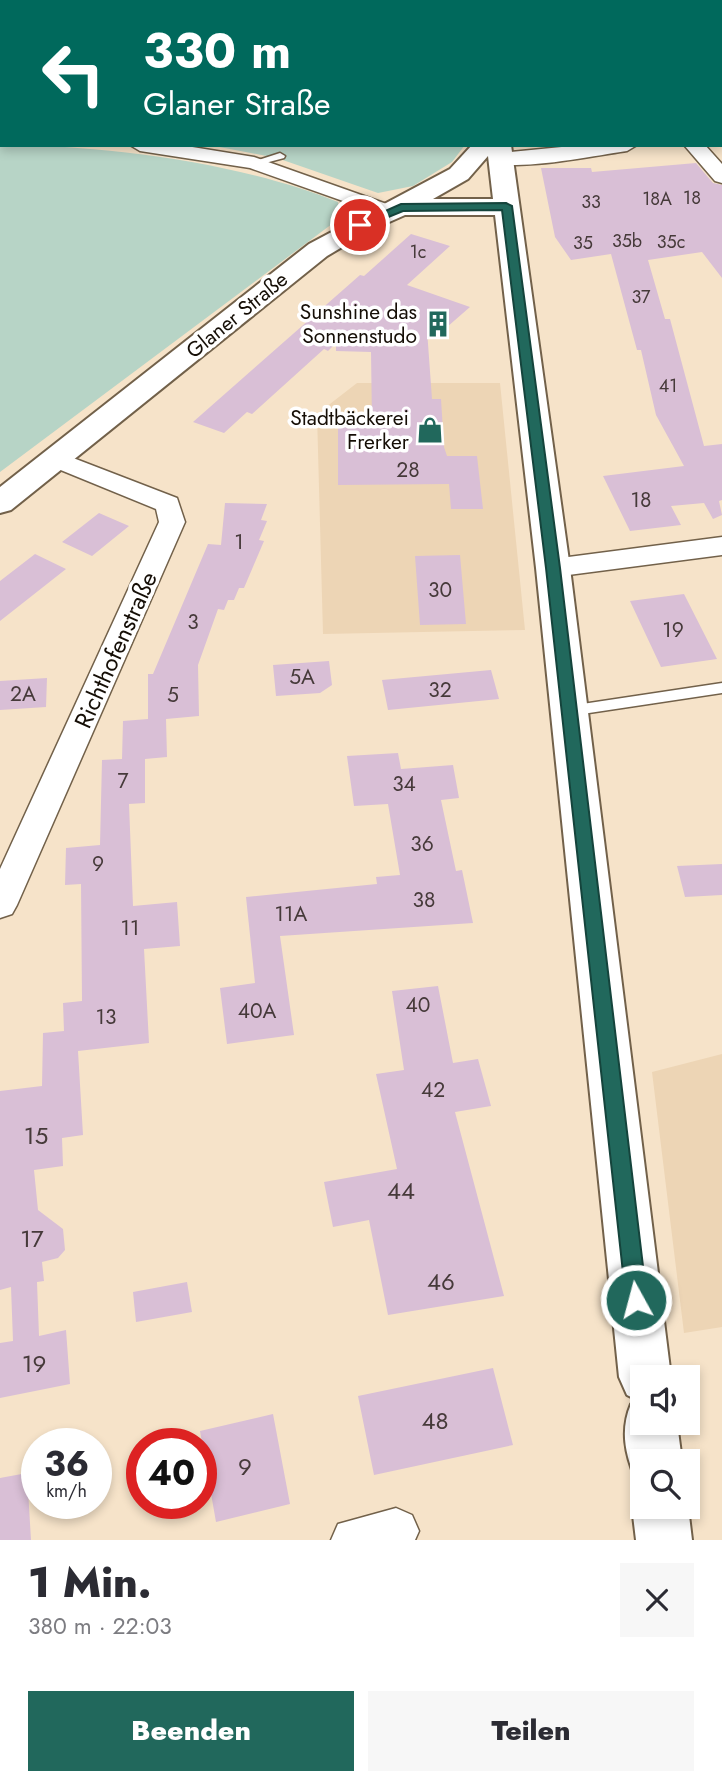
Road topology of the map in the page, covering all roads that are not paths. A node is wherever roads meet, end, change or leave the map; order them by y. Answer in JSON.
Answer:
{"nodes":[{"id":1,"x":153,"y":147,"type":"edge"},
{"id":2,"x":613,"y":147,"type":"edge"},
{"id":3,"x":696,"y":147,"type":"edge"},
{"id":4,"x":495,"y":150,"type":"edge"},
{"id":5,"x":280,"y":156,"type":"dead end"},
{"id":6,"x":254,"y":163,"type":"junction"},
{"id":7,"x":722,"y":177,"type":"edge"},
{"id":8,"x":506,"y":206,"type":"junction"},
{"id":9,"x":396,"y":210,"type":"junction"},
{"id":10,"x":55,"y":459,"type":"junction"},
{"id":11,"x":0,"y":503,"type":"edge"},
{"id":12,"x":722,"y":546,"type":"edge"},
{"id":13,"x":553,"y":568,"type":"junction"},
{"id":14,"x":722,"y":688,"type":"edge"},
{"id":15,"x":568,"y":711,"type":"junction"},
{"id":16,"x":0,"y":905,"type":"edge"},
{"id":17,"x":644,"y":1365,"type":"edge"},
{"id":18,"x":661,"y":1519,"type":"edge"},
{"id":19,"x":664,"y":1540,"type":"edge"}],
"edges":[{"from":1,"to":6,"type":"street"},
{"from":2,"to":4,"type":"street"},
{"from":3,"to":7,"type":"street"},
{"from":4,"to":8,"type":"street"},
{"from":4,"to":9,"type":"street"},
{"from":5,"to":6,"type":"lane"},
{"from":6,"to":9,"type":"street"},
{"from":8,"to":9,"type":"street","name":"Glaner Straße"},
{"from":8,"to":13,"type":"street"},
{"from":9,"to":10,"type":"street","name":"Glaner Straße"},
{"from":10,"to":11,"type":"street","name":"Glaner Straße"},
{"from":10,"to":16,"type":"street","name":"Richthofenstraße"},
{"from":12,"to":13,"type":"street"},
{"from":13,"to":15,"type":"street"},
{"from":14,"to":15,"type":"lane"},
{"from":15,"to":17,"type":"street"},
{"from":18,"to":19,"type":"street"}]}
